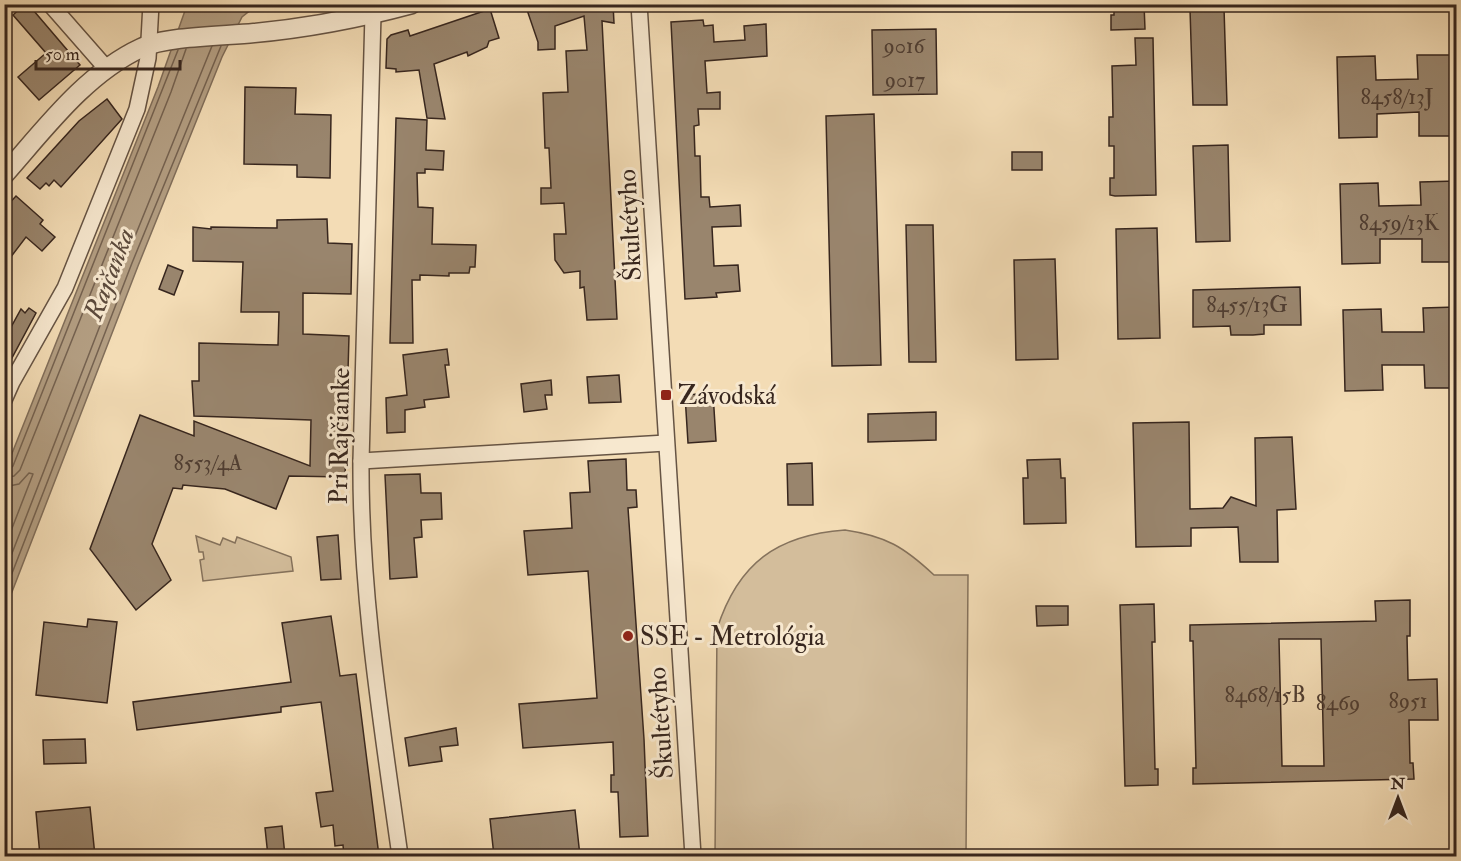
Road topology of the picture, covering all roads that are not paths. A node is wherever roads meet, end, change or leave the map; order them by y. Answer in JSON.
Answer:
{"nodes":[{"id":1,"x":50,"y":4,"type":"edge"},
{"id":2,"x":151,"y":4,"type":"edge"},
{"id":3,"x":412,"y":4,"type":"edge"},
{"id":4,"x":639,"y":4,"type":"edge"},
{"id":5,"x":384,"y":10,"type":"edge"},
{"id":6,"x":154,"y":43,"type":"junction"},
{"id":7,"x":107,"y":69,"type":"junction"},
{"id":8,"x":4,"y":175,"type":"edge"},
{"id":9,"x":4,"y":400,"type":"edge"},
{"id":10,"x":666,"y":443,"type":"junction"},
{"id":11,"x":361,"y":461,"type":"junction"},
{"id":12,"x":400,"y":856,"type":"edge"},
{"id":13,"x":693,"y":856,"type":"edge"}],
"edges":[{"from":1,"to":7,"type":"street"},
{"from":2,"to":6,"type":"street"},
{"from":3,"to":5,"type":"street"},
{"from":4,"to":10,"type":"street","name":"Škultétyho"},
{"from":5,"to":6,"type":"street"},
{"from":5,"to":11,"type":"street","name":"Pri Rajčianke"},
{"from":6,"to":7,"type":"street"},
{"from":6,"to":9,"type":"street"},
{"from":7,"to":8,"type":"street"},
{"from":10,"to":11,"type":"street"},
{"from":10,"to":13,"type":"street","name":"Škultétyho"},
{"from":11,"to":12,"type":"street","name":"Pri Rajčianke"}]}
